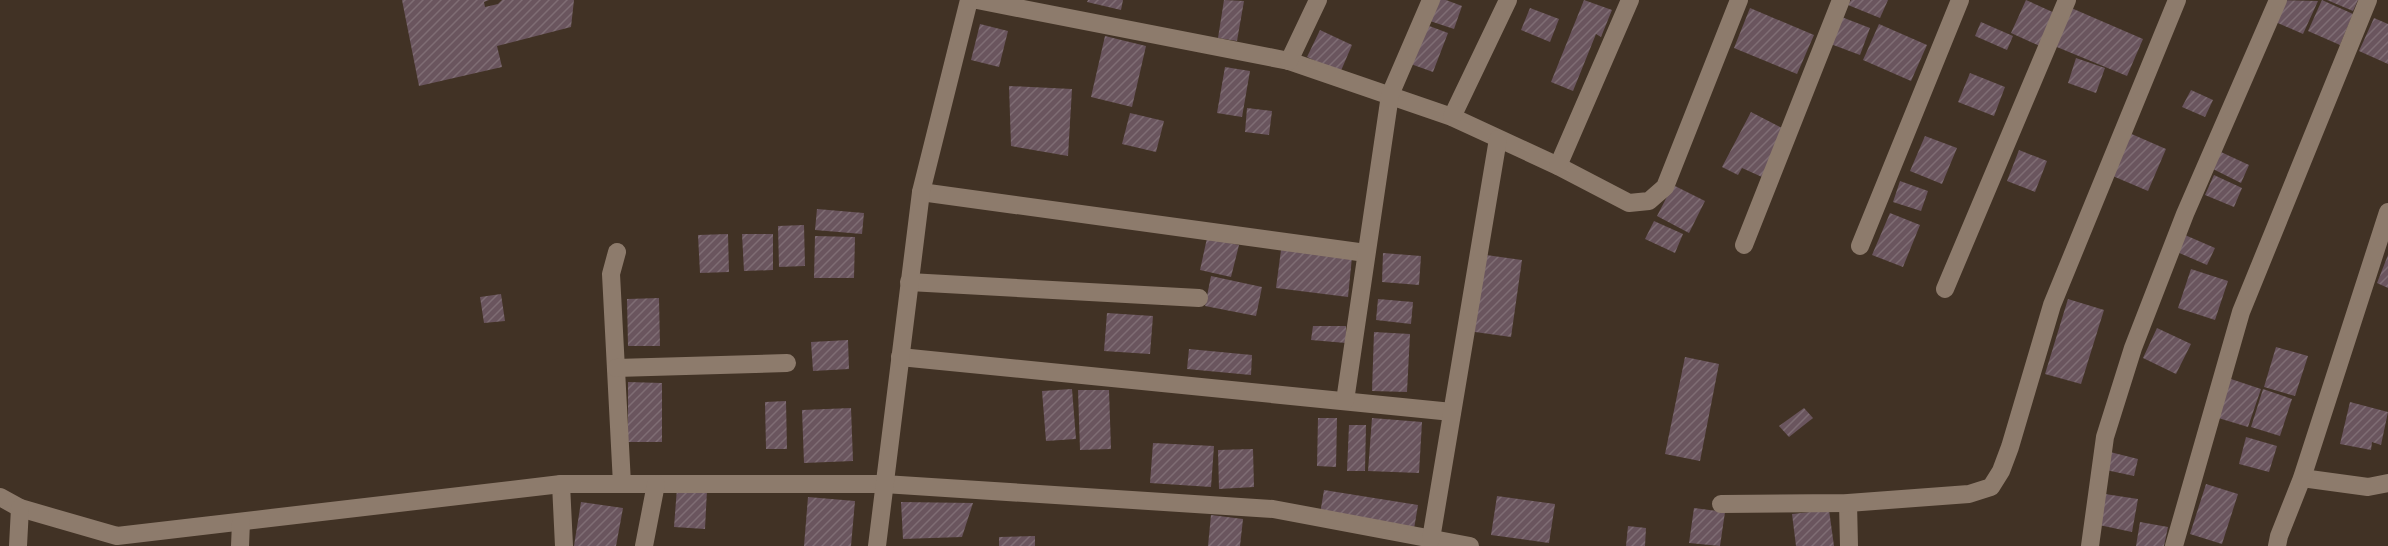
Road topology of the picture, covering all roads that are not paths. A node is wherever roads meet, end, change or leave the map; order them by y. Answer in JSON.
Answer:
{"nodes":[{"id":1,"x":969,"y":0,"type":"edge"},
{"id":2,"x":977,"y":0,"type":"edge"},
{"id":3,"x":1318,"y":0,"type":"edge"},
{"id":4,"x":1431,"y":0,"type":"edge"},
{"id":5,"x":1508,"y":0,"type":"edge"},
{"id":6,"x":1630,"y":0,"type":"edge"},
{"id":7,"x":1739,"y":0,"type":"edge"},
{"id":8,"x":1841,"y":0,"type":"edge"},
{"id":9,"x":1959,"y":0,"type":"edge"},
{"id":10,"x":2067,"y":0,"type":"edge"},
{"id":11,"x":2176,"y":0,"type":"edge"},
{"id":12,"x":2278,"y":0,"type":"edge"},
{"id":13,"x":2368,"y":0,"type":"edge"},
{"id":14,"x":1289,"y":61,"type":"junction"},
{"id":15,"x":1390,"y":95,"type":"junction"},
{"id":16,"x":1452,"y":117,"type":"junction"},
{"id":17,"x":1498,"y":139,"type":"junction"},
{"id":18,"x":1558,"y":166,"type":"junction"},
{"id":19,"x":921,"y":192,"type":"junction"},
{"id":20,"x":2388,"y":212,"type":"edge"},
{"id":21,"x":1744,"y":245,"type":"dead end"},
{"id":22,"x":1860,"y":246,"type":"dead end"},
{"id":23,"x":617,"y":252,"type":"dead end"},
{"id":24,"x":1366,"y":253,"type":"junction"},
{"id":25,"x":909,"y":282,"type":"junction"},
{"id":26,"x":1945,"y":289,"type":"dead end"},
{"id":27,"x":1199,"y":298,"type":"dead end"},
{"id":28,"x":900,"y":357,"type":"junction"},
{"id":29,"x":787,"y":363,"type":"dead end"},
{"id":30,"x":616,"y":368,"type":"junction"},
{"id":31,"x":1345,"y":401,"type":"junction"},
{"id":32,"x":1452,"y":412,"type":"junction"},
{"id":33,"x":2302,"y":478,"type":"junction"},
{"id":34,"x":2388,"y":483,"type":"edge"},
{"id":35,"x":561,"y":484,"type":"junction"},
{"id":36,"x":622,"y":484,"type":"junction"},
{"id":37,"x":656,"y":484,"type":"junction"},
{"id":38,"x":884,"y":484,"type":"junction"},
{"id":39,"x":0,"y":498,"type":"edge"},
{"id":40,"x":1848,"y":503,"type":"junction"},
{"id":41,"x":1721,"y":504,"type":"dead end"},
{"id":42,"x":20,"y":508,"type":"junction"},
{"id":43,"x":241,"y":522,"type":"junction"},
{"id":44,"x":1431,"y":539,"type":"junction"},
{"id":45,"x":117,"y":541,"type":"edge"},
{"id":46,"x":18,"y":546,"type":"edge"},
{"id":47,"x":240,"y":546,"type":"edge"},
{"id":48,"x":564,"y":546,"type":"edge"},
{"id":49,"x":644,"y":546,"type":"edge"},
{"id":50,"x":877,"y":546,"type":"edge"},
{"id":51,"x":1470,"y":546,"type":"edge"},
{"id":52,"x":1849,"y":546,"type":"edge"},
{"id":53,"x":2090,"y":546,"type":"edge"},
{"id":54,"x":2174,"y":546,"type":"edge"},
{"id":55,"x":2277,"y":546,"type":"edge"}],
"edges":[{"from":1,"to":19,"type":"street"},
{"from":2,"to":14,"type":"street"},
{"from":3,"to":14,"type":"street"},
{"from":4,"to":15,"type":"street"},
{"from":5,"to":16,"type":"street"},
{"from":6,"to":18,"type":"street"},
{"from":7,"to":18,"type":"street"},
{"from":8,"to":21,"type":"street"},
{"from":9,"to":22,"type":"street"},
{"from":10,"to":26,"type":"street"},
{"from":11,"to":40,"type":"street"},
{"from":12,"to":53,"type":"street"},
{"from":13,"to":54,"type":"street"},
{"from":14,"to":15,"type":"street"},
{"from":15,"to":16,"type":"street"},
{"from":15,"to":24,"type":"street"},
{"from":16,"to":17,"type":"street"},
{"from":17,"to":18,"type":"street"},
{"from":17,"to":32,"type":"street"},
{"from":19,"to":24,"type":"street"},
{"from":19,"to":25,"type":"street"},
{"from":20,"to":33,"type":"street"},
{"from":23,"to":30,"type":"street"},
{"from":24,"to":31,"type":"street"},
{"from":25,"to":27,"type":"street"},
{"from":25,"to":28,"type":"street"},
{"from":28,"to":31,"type":"street"},
{"from":28,"to":38,"type":"street"},
{"from":29,"to":30,"type":"street"},
{"from":30,"to":36,"type":"street"},
{"from":31,"to":32,"type":"street"},
{"from":32,"to":44,"type":"street"},
{"from":33,"to":34,"type":"street"},
{"from":33,"to":55,"type":"street"},
{"from":35,"to":36,"type":"street"},
{"from":35,"to":43,"type":"street"},
{"from":35,"to":48,"type":"street"},
{"from":36,"to":37,"type":"street"},
{"from":37,"to":38,"type":"street"},
{"from":37,"to":49,"type":"street"},
{"from":38,"to":44,"type":"street"},
{"from":38,"to":50,"type":"street"},
{"from":39,"to":42,"type":"street"},
{"from":40,"to":41,"type":"street"},
{"from":40,"to":52,"type":"street"},
{"from":42,"to":45,"type":"street"},
{"from":42,"to":46,"type":"street"},
{"from":43,"to":45,"type":"street"},
{"from":43,"to":47,"type":"street"},
{"from":44,"to":51,"type":"street"}]}
